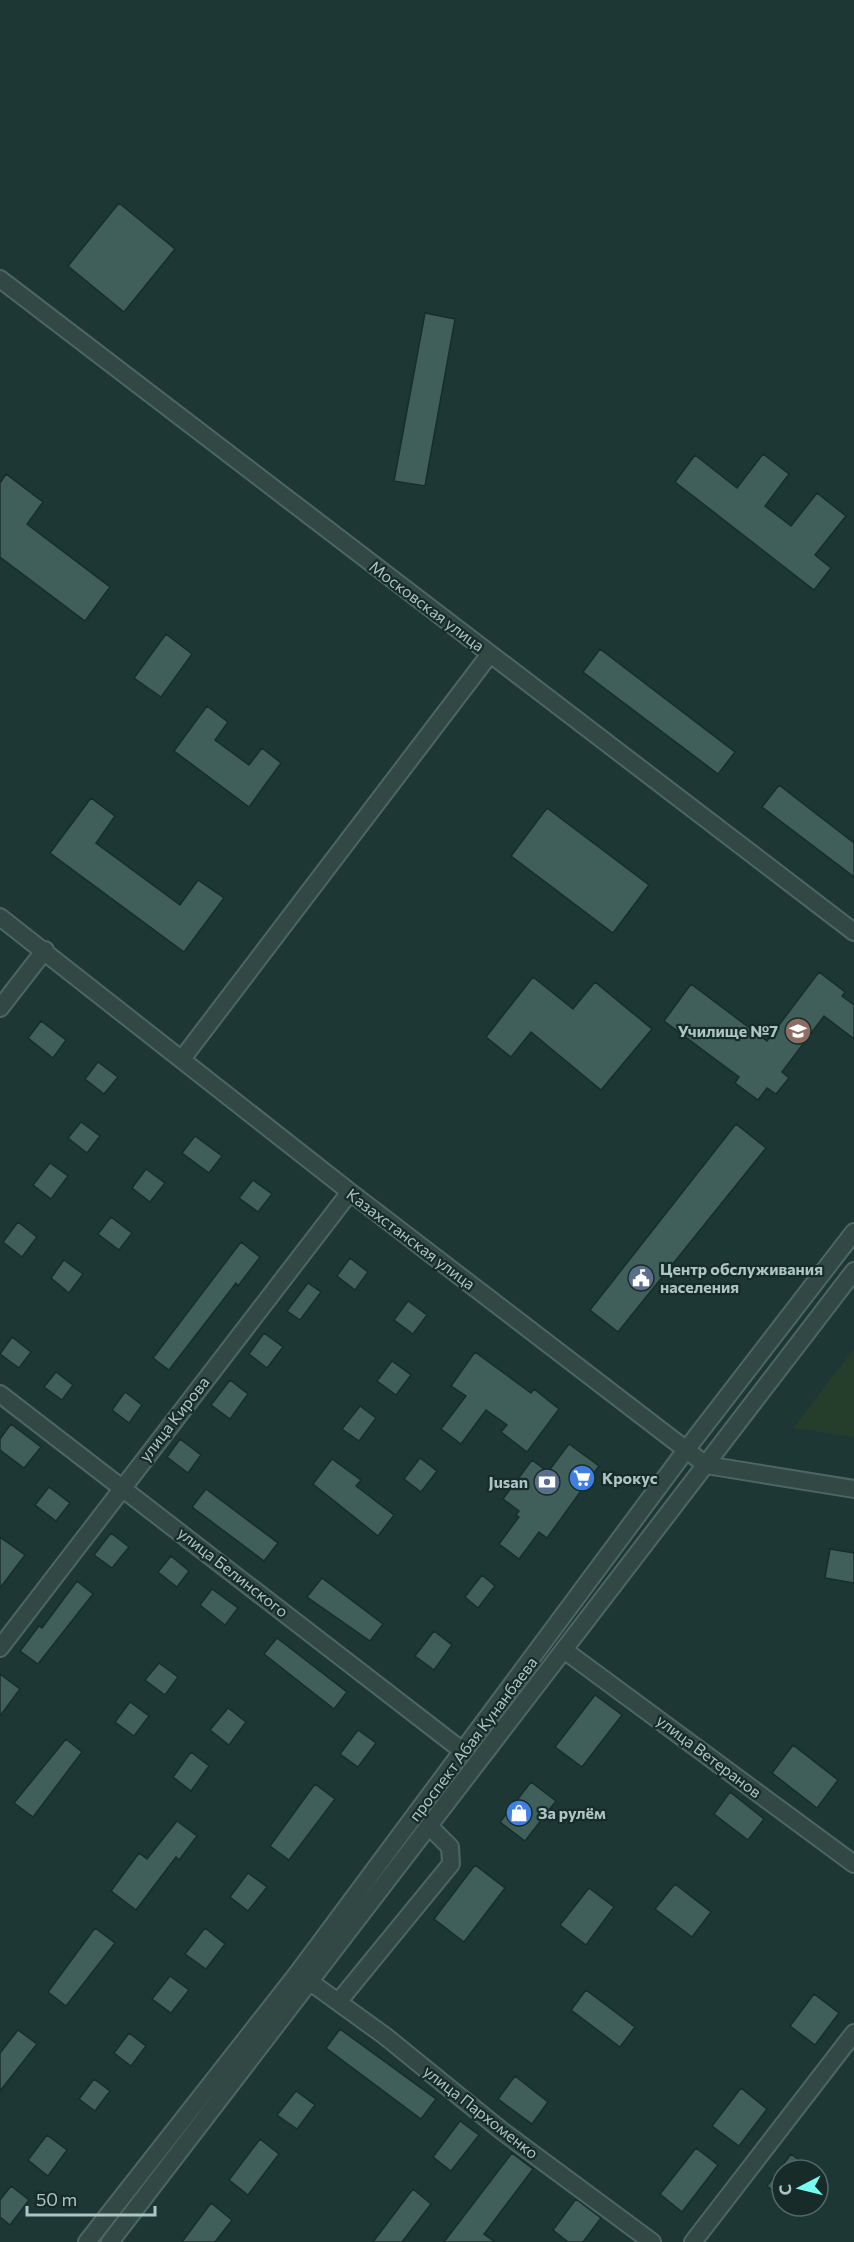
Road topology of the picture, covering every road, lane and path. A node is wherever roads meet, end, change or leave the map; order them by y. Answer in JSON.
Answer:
{"nodes":[{"id":1,"x":0,"y":279,"type":"edge"},
{"id":2,"x":490,"y":654,"type":"junction"},
{"id":3,"x":0,"y":917,"type":"edge"},
{"id":4,"x":854,"y":932,"type":"edge"},
{"id":5,"x":45,"y":950,"type":"junction"},
{"id":6,"x":0,"y":1008,"type":"edge"},
{"id":7,"x":182,"y":1059,"type":"junction"},
{"id":8,"x":350,"y":1192,"type":"junction"},
{"id":9,"x":854,"y":1232,"type":"edge"},
{"id":10,"x":854,"y":1271,"type":"edge"},
{"id":11,"x":0,"y":1394,"type":"edge"},
{"id":12,"x":686,"y":1450,"type":"junction"},
{"id":13,"x":706,"y":1465,"type":"junction"},
{"id":14,"x":122,"y":1486,"type":"junction"},
{"id":15,"x":854,"y":1489,"type":"edge"},
{"id":16,"x":0,"y":1648,"type":"edge"},
{"id":17,"x":564,"y":1650,"type":"junction"},
{"id":18,"x":464,"y":1752,"type":"junction"},
{"id":19,"x":429,"y":1826,"type":"junction"},
{"id":20,"x":854,"y":1864,"type":"edge"},
{"id":21,"x":304,"y":1977,"type":"junction"},
{"id":22,"x":339,"y":2001,"type":"junction"},
{"id":23,"x":854,"y":2033,"type":"edge"},
{"id":24,"x":87,"y":2242,"type":"edge"},
{"id":25,"x":110,"y":2242,"type":"edge"},
{"id":26,"x":652,"y":2242,"type":"edge"},
{"id":27,"x":693,"y":2242,"type":"edge"}],
"edges":[{"from":1,"to":2,"type":"street","name":"Московская улица"},
{"from":2,"to":4,"type":"street","name":"Московская улица"},
{"from":2,"to":7,"type":"street"},
{"from":3,"to":5,"type":"street","name":"Казахстанская улица"},
{"from":5,"to":6,"type":"street"},
{"from":5,"to":7,"type":"street","name":"Казахстанская улица"},
{"from":7,"to":8,"type":"street","name":"Казахстанская улица"},
{"from":8,"to":12,"type":"street","name":"Казахстанская улица"},
{"from":8,"to":14,"type":"street","name":"улица Кирова"},
{"from":9,"to":12,"type":"street","name":"проспект Абая Кунанбаева"},
{"from":10,"to":13,"type":"street","name":"проспект Абая Кунанбаева"},
{"from":11,"to":14,"type":"street","name":"улица Белинского"},
{"from":12,"to":13,"type":"street","name":"Казахстанская улица"},
{"from":12,"to":18,"type":"street","name":"проспект Абая Кунанбаева"},
{"from":13,"to":15,"type":"street","name":"Казахстанская улица"},
{"from":13,"to":17,"type":"street","name":"проспект Абая Кунанбаева"},
{"from":14,"to":16,"type":"street","name":"улица Кирова"},
{"from":14,"to":18,"type":"street","name":"улица Белинского"},
{"from":17,"to":19,"type":"street","name":"проспект Абая Кунанбаева"},
{"from":17,"to":20,"type":"street","name":"улица Ветеранов"},
{"from":18,"to":21,"type":"street","name":"проспект Абая Кунанбаева"},
{"from":19,"to":21,"type":"street","name":"проспект Абая Кунанбаева"},
{"from":19,"to":22,"type":"street"},
{"from":21,"to":22,"type":"street","name":"улица Пархоменко"},
{"from":21,"to":24,"type":"street","name":"проспект Абая Кунанбаева"},
{"from":21,"to":25,"type":"street","name":"проспект Абая Кунанбаева"},
{"from":22,"to":26,"type":"street","name":"улица Пархоменко"},
{"from":23,"to":27,"type":"street"}]}
